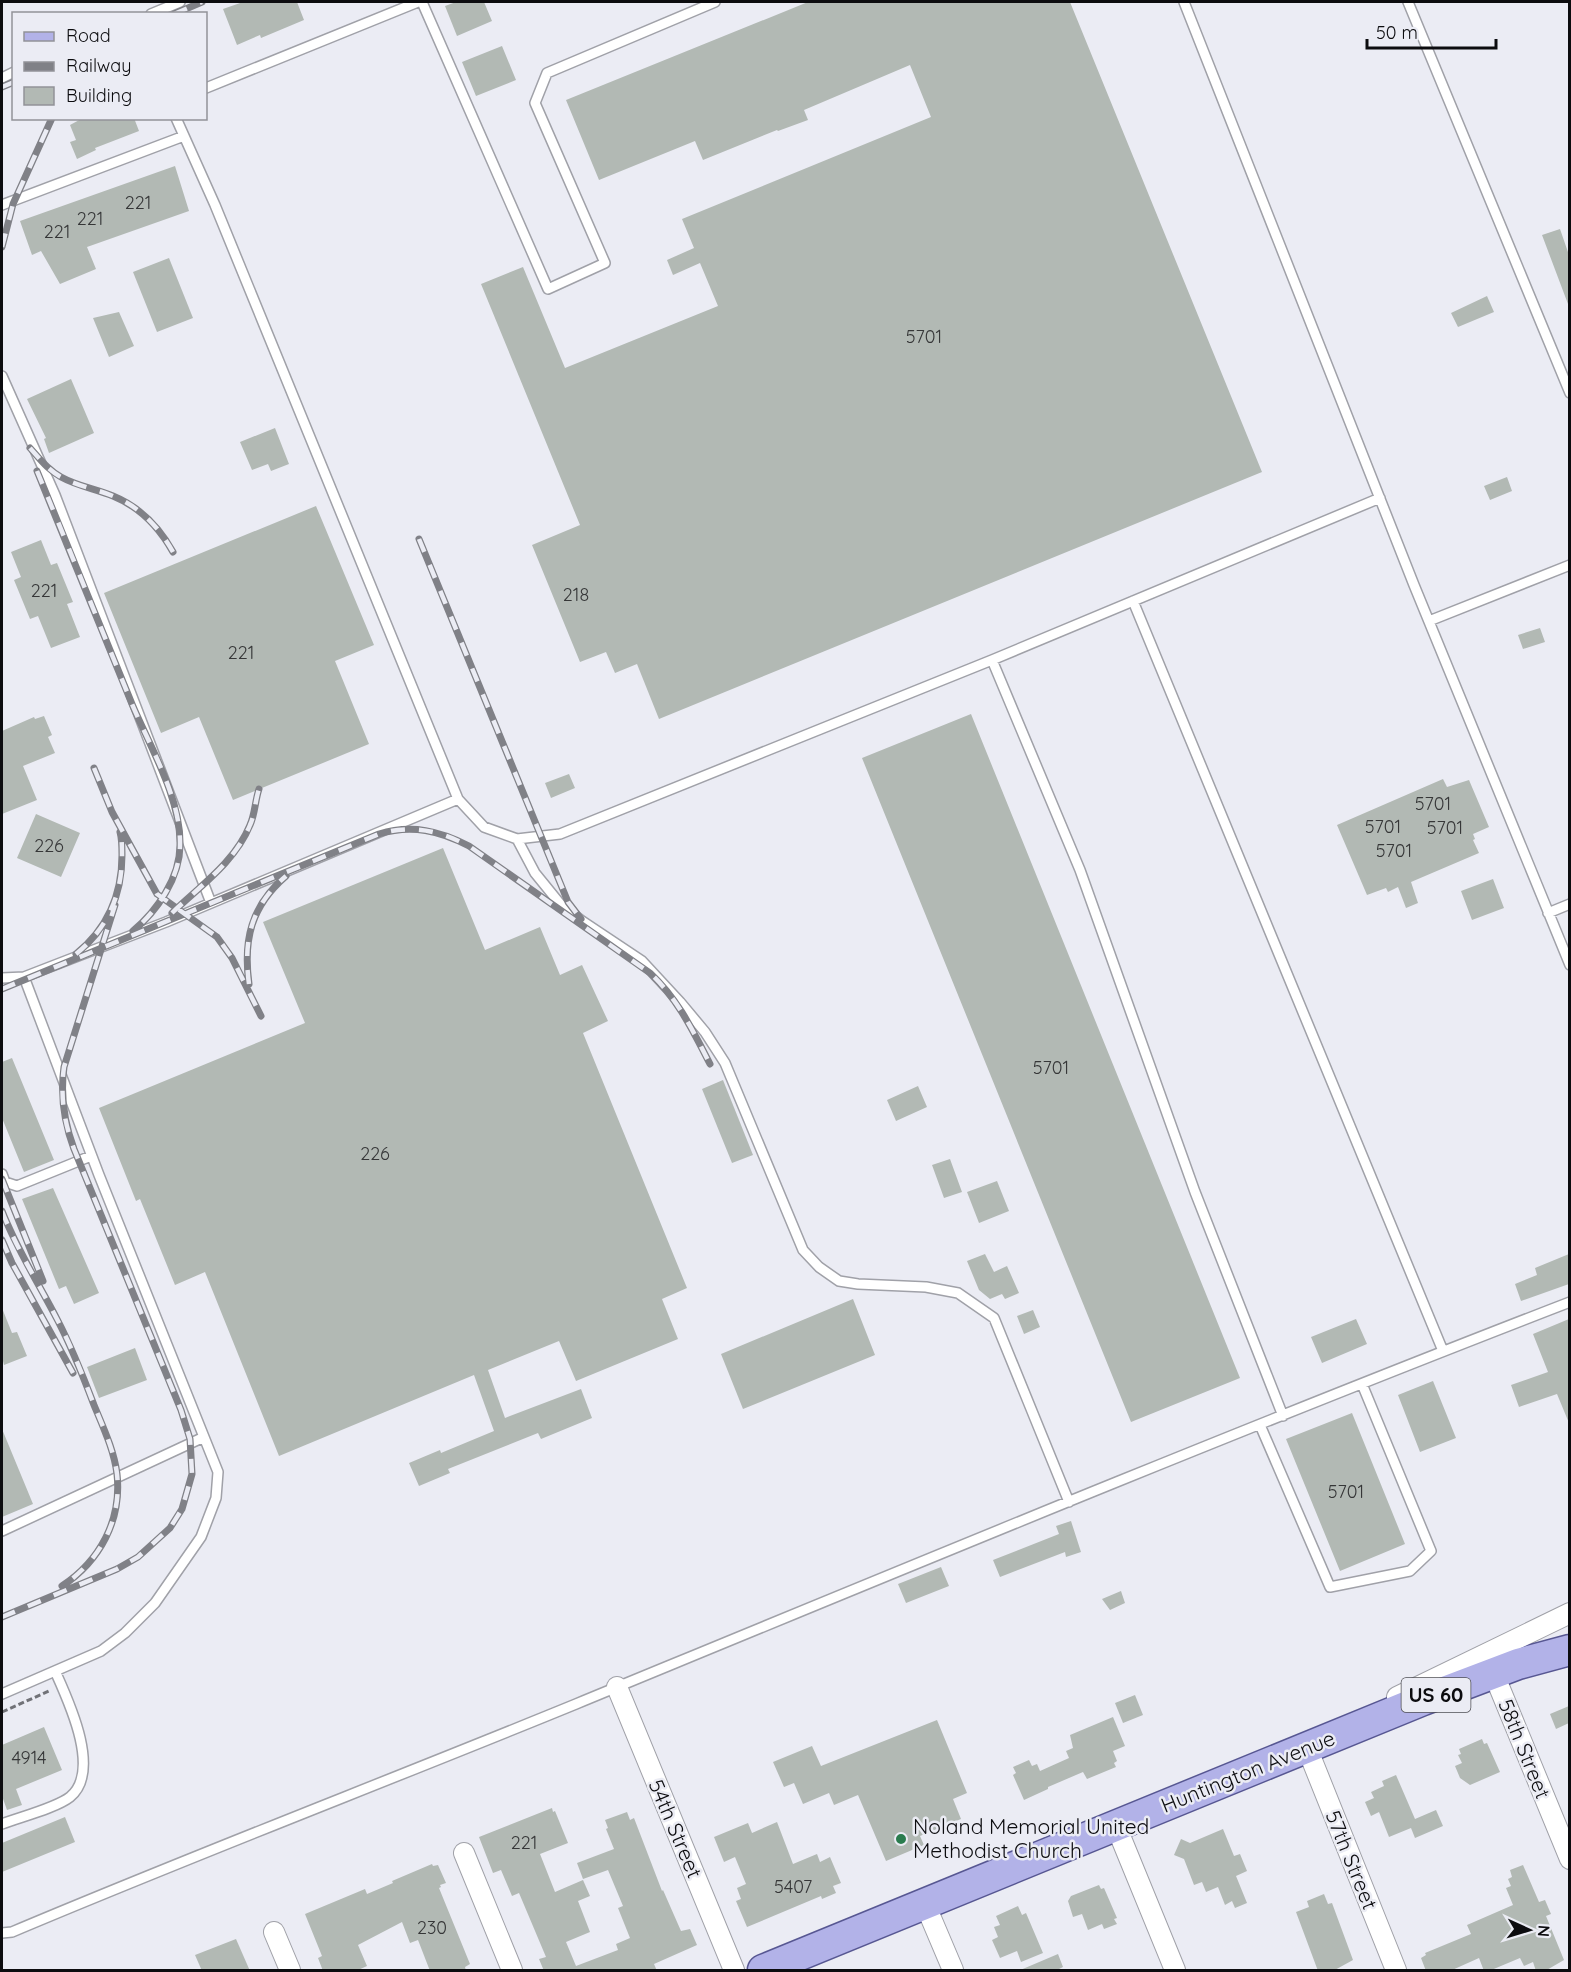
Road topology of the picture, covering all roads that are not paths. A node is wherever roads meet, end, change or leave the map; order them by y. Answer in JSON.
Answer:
{"nodes":[{"id":1,"x":180,"y":2,"type":"edge"},
{"id":2,"x":420,"y":2,"type":"edge"},
{"id":3,"x":715,"y":2,"type":"edge"},
{"id":4,"x":1184,"y":2,"type":"edge"},
{"id":5,"x":1408,"y":2,"type":"edge"},
{"id":6,"x":156,"y":12,"type":"edge"},
{"id":7,"x":207,"y":88,"type":"edge"},
{"id":8,"x":177,"y":120,"type":"edge"},
{"id":9,"x":184,"y":136,"type":"junction"},
{"id":10,"x":2,"y":205,"type":"edge"},
{"id":11,"x":2,"y":376,"type":"edge"},
{"id":12,"x":1569,"y":393,"type":"edge"},
{"id":13,"x":1380,"y":498,"type":"junction"},
{"id":14,"x":1569,"y":565,"type":"edge"},
{"id":15,"x":1133,"y":601,"type":"junction"},
{"id":16,"x":1429,"y":621,"type":"junction"},
{"id":17,"x":992,"y":660,"type":"junction"},
{"id":18,"x":458,"y":799,"type":"junction"},
{"id":19,"x":517,"y":839,"type":"junction"},
{"id":20,"x":211,"y":903,"type":"junction"},
{"id":21,"x":1569,"y":904,"type":"edge"},
{"id":22,"x":1548,"y":913,"type":"junction"},
{"id":23,"x":1569,"y":965,"type":"edge"},
{"id":24,"x":24,"y":977,"type":"junction"},
{"id":25,"x":2,"y":978,"type":"edge"},
{"id":26,"x":91,"y":1156,"type":"junction"},
{"id":27,"x":2,"y":1174,"type":"edge"},
{"id":28,"x":1569,"y":1302,"type":"edge"},
{"id":29,"x":1443,"y":1351,"type":"junction"},
{"id":30,"x":1362,"y":1384,"type":"junction"},
{"id":31,"x":1283,"y":1416,"type":"junction"},
{"id":32,"x":1260,"y":1425,"type":"junction"},
{"id":33,"x":204,"y":1437,"type":"junction"},
{"id":34,"x":1069,"y":1502,"type":"junction"},
{"id":35,"x":2,"y":1531,"type":"edge"},
{"id":36,"x":1569,"y":1613,"type":"edge"},
{"id":37,"x":1569,"y":1650,"type":"edge"},
{"id":38,"x":55,"y":1671,"type":"junction"},
{"id":39,"x":1493,"y":1672,"type":"junction"},
{"id":40,"x":617,"y":1687,"type":"junction"},
{"id":41,"x":2,"y":1694,"type":"edge"},
{"id":42,"x":1307,"y":1749,"type":"junction"},
{"id":43,"x":2,"y":1824,"type":"edge"},
{"id":44,"x":1116,"y":1826,"type":"junction"},
{"id":45,"x":464,"y":1854,"type":"dead end"},
{"id":46,"x":1569,"y":1859,"type":"edge"},
{"id":47,"x":926,"y":1904,"type":"junction"},
{"id":48,"x":274,"y":1932,"type":"dead end"},
{"id":49,"x":2,"y":1933,"type":"edge"},
{"id":50,"x":290,"y":1971,"type":"edge"},
{"id":51,"x":512,"y":1971,"type":"edge"},
{"id":52,"x":734,"y":1971,"type":"edge"},
{"id":53,"x":763,"y":1971,"type":"edge"},
{"id":54,"x":953,"y":1971,"type":"edge"},
{"id":55,"x":1175,"y":1971,"type":"edge"},
{"id":56,"x":1396,"y":1971,"type":"edge"}],
"edges":[{"from":1,"to":6,"type":"lane"},
{"from":2,"to":3,"type":"lane"},
{"from":2,"to":7,"type":"lane"},
{"from":4,"to":13,"type":"lane"},
{"from":5,"to":12,"type":"lane"},
{"from":8,"to":9,"type":"lane"},
{"from":9,"to":10,"type":"lane"},
{"from":9,"to":18,"type":"lane"},
{"from":11,"to":20,"type":"lane"},
{"from":13,"to":15,"type":"lane"},
{"from":13,"to":16,"type":"lane"},
{"from":14,"to":16,"type":"lane"},
{"from":15,"to":17,"type":"lane"},
{"from":15,"to":29,"type":"lane"},
{"from":16,"to":22,"type":"lane"},
{"from":17,"to":19,"type":"lane"},
{"from":17,"to":31,"type":"lane"},
{"from":18,"to":19,"type":"lane"},
{"from":18,"to":20,"type":"lane"},
{"from":19,"to":34,"type":"lane"},
{"from":20,"to":24,"type":"lane"},
{"from":21,"to":22,"type":"lane"},
{"from":22,"to":23,"type":"lane"},
{"from":24,"to":25,"type":"lane"},
{"from":24,"to":26,"type":"lane"},
{"from":26,"to":27,"type":"lane"},
{"from":26,"to":33,"type":"lane"},
{"from":28,"to":29,"type":"lane"},
{"from":29,"to":30,"type":"lane"},
{"from":30,"to":31,"type":"lane"},
{"from":30,"to":32,"type":"lane"},
{"from":31,"to":32,"type":"lane"},
{"from":32,"to":34,"type":"lane"},
{"from":33,"to":35,"type":"lane"},
{"from":33,"to":38,"type":"lane"},
{"from":34,"to":40,"type":"lane"},
{"from":36,"to":42,"type":"street"},
{"from":37,"to":39,"type":"main road","name":"Huntington Avenue","number":"US 60"},
{"from":38,"to":41,"type":"lane"},
{"from":38,"to":43,"type":"lane"},
{"from":39,"to":42,"type":"main road","name":"Huntington Avenue","number":"US 60"},
{"from":39,"to":46,"type":"street","name":"58th Street"},
{"from":40,"to":49,"type":"lane"},
{"from":40,"to":52,"type":"street","name":"54th Street"},
{"from":42,"to":44,"type":"main road","name":"Huntington Avenue","number":"US 60"},
{"from":42,"to":56,"type":"street","name":"57th Street"},
{"from":44,"to":47,"type":"main road","name":"Huntington Avenue","number":"US 60"},
{"from":44,"to":55,"type":"street"},
{"from":45,"to":51,"type":"street"},
{"from":47,"to":53,"type":"main road","name":"Huntington Avenue","number":"US 60"},
{"from":47,"to":54,"type":"street"},
{"from":48,"to":50,"type":"street"}]}
